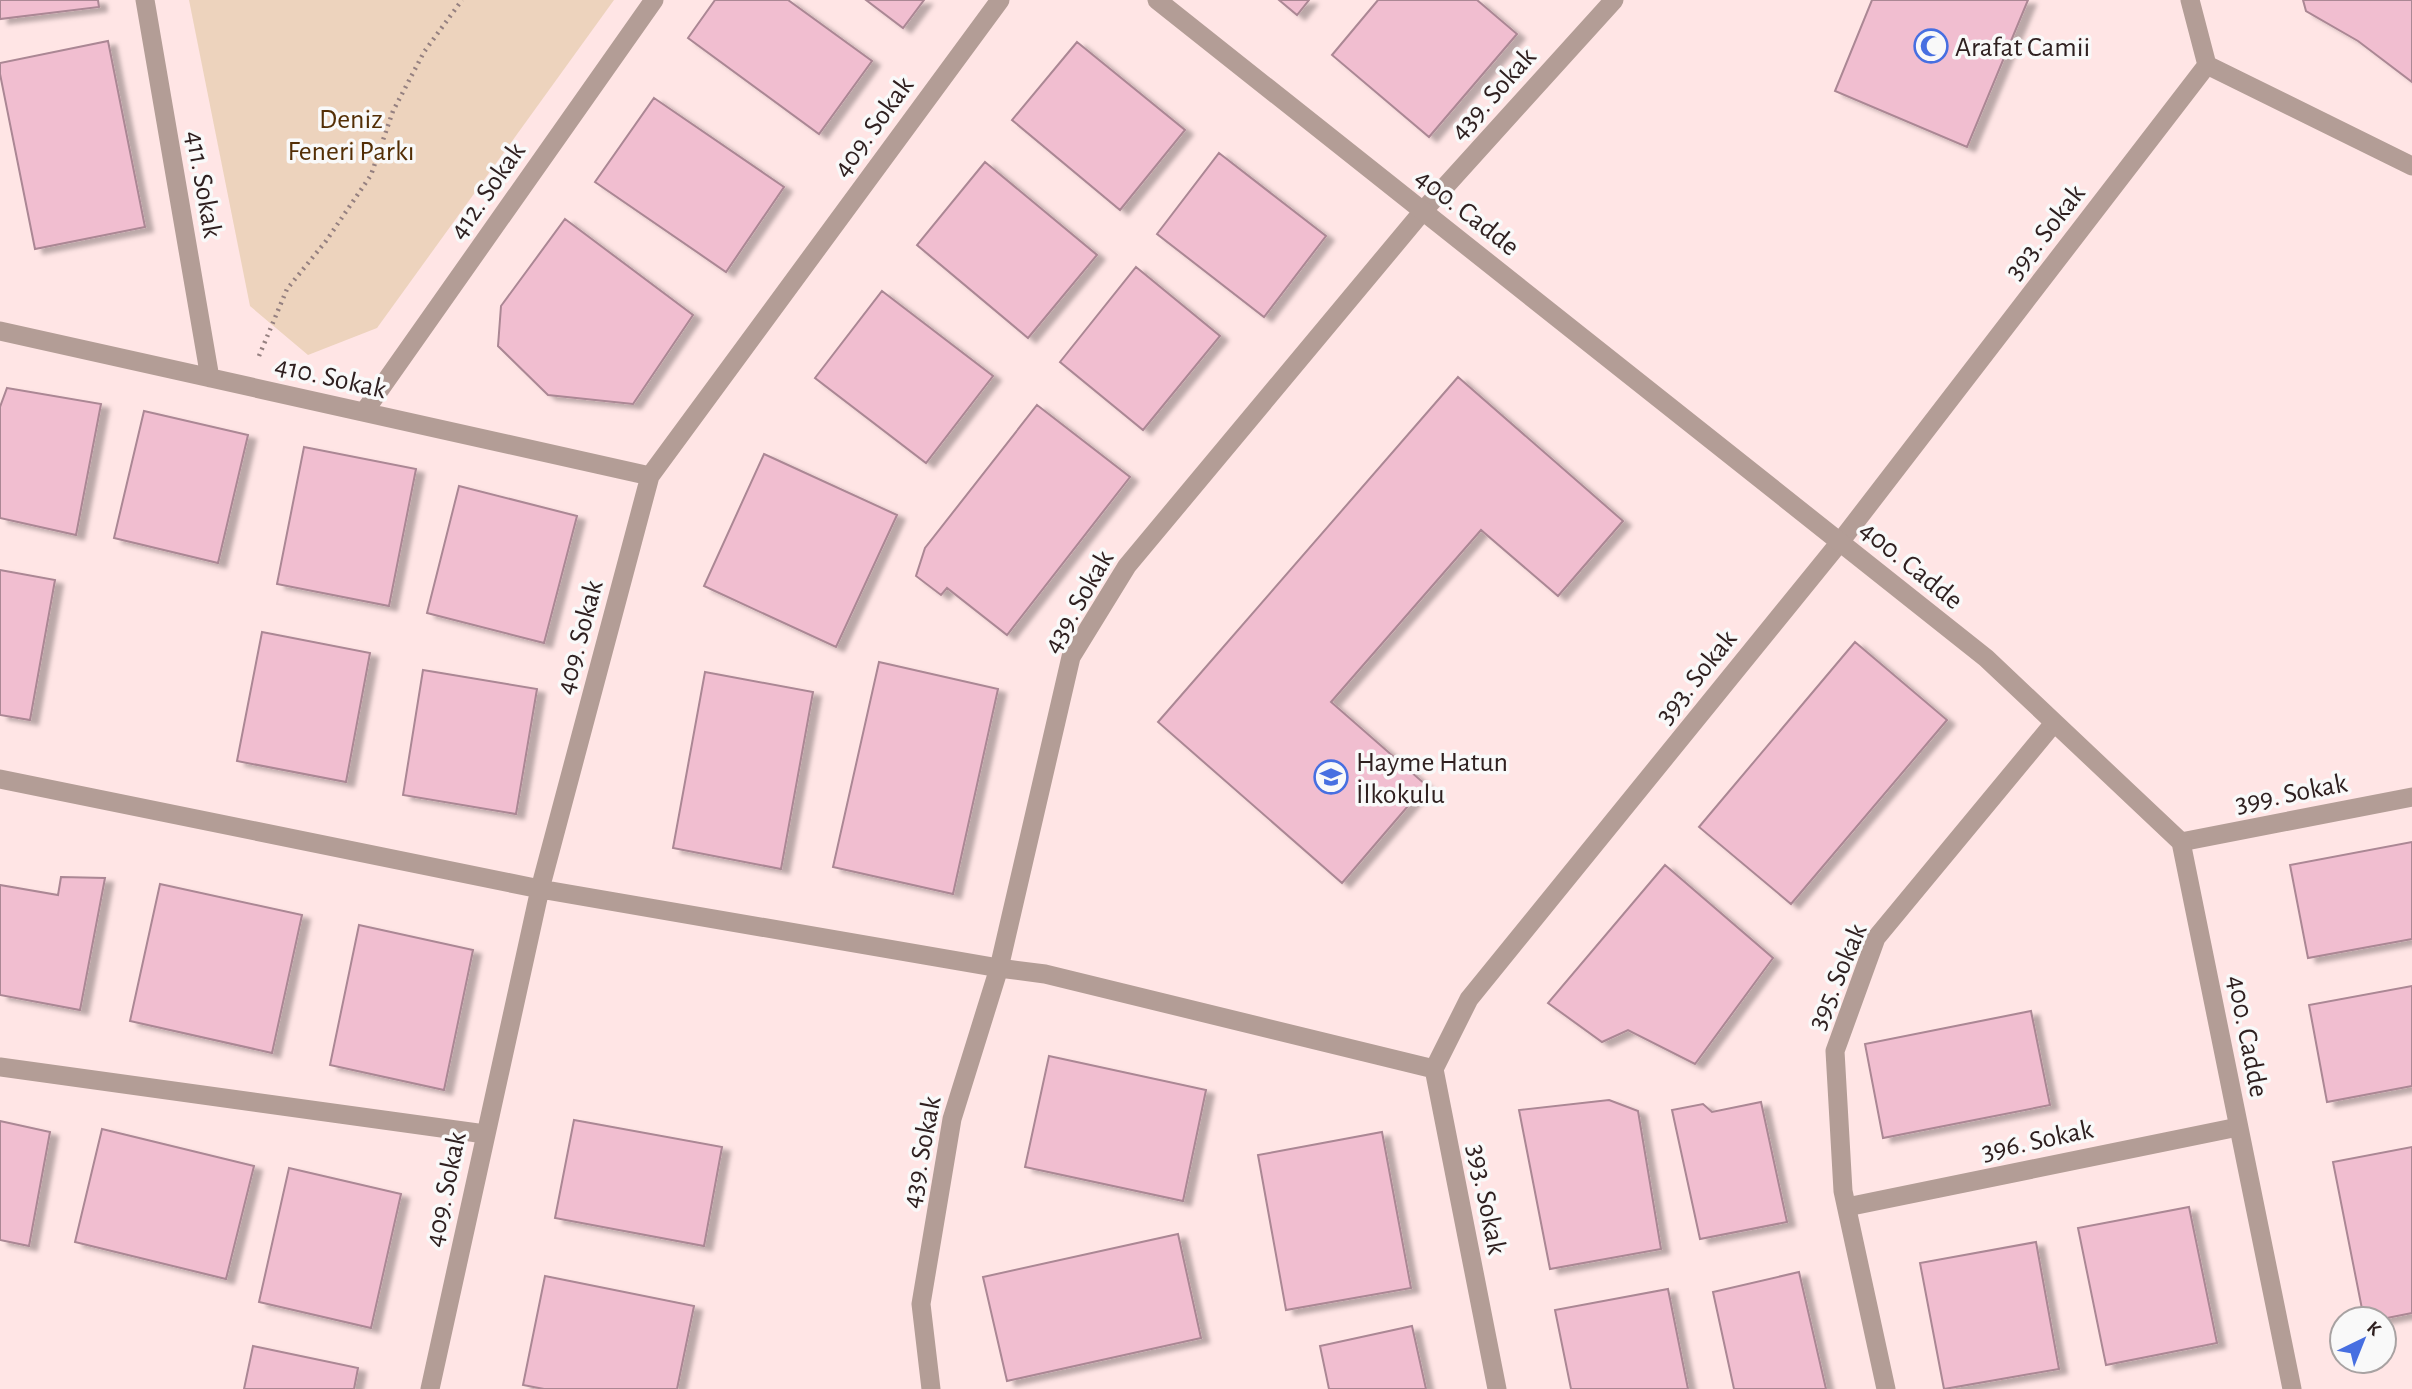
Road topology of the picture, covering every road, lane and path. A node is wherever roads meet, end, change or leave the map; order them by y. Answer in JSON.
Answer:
{"nodes":[{"id":1,"x":145,"y":0,"type":"edge"},
{"id":2,"x":462,"y":0,"type":"edge"},
{"id":3,"x":654,"y":0,"type":"edge"},
{"id":4,"x":1000,"y":0,"type":"edge"},
{"id":5,"x":1157,"y":0,"type":"edge"},
{"id":6,"x":2190,"y":0,"type":"edge"},
{"id":7,"x":1608,"y":2,"type":"edge"},
{"id":8,"x":2207,"y":65,"type":"junction"},
{"id":9,"x":2412,"y":166,"type":"edge"},
{"id":10,"x":1423,"y":211,"type":"junction"},
{"id":11,"x":0,"y":331,"type":"edge"},
{"id":12,"x":210,"y":378,"type":"junction"},
{"id":13,"x":246,"y":385,"type":"junction"},
{"id":14,"x":364,"y":412,"type":"junction"},
{"id":15,"x":649,"y":476,"type":"junction"},
{"id":16,"x":1840,"y":542,"type":"junction"},
{"id":17,"x":2054,"y":723,"type":"junction"},
{"id":18,"x":0,"y":779,"type":"edge"},
{"id":19,"x":2412,"y":797,"type":"edge"},
{"id":20,"x":2181,"y":842,"type":"junction"},
{"id":21,"x":540,"y":889,"type":"junction"},
{"id":22,"x":999,"y":968,"type":"junction"},
{"id":23,"x":0,"y":1067,"type":"edge"},
{"id":24,"x":1434,"y":1069,"type":"junction"},
{"id":25,"x":2238,"y":1126,"type":"junction"},
{"id":26,"x":485,"y":1134,"type":"junction"},
{"id":27,"x":1847,"y":1207,"type":"junction"},
{"id":28,"x":430,"y":1389,"type":"edge"},
{"id":29,"x":931,"y":1389,"type":"edge"},
{"id":30,"x":1497,"y":1389,"type":"edge"},
{"id":31,"x":1886,"y":1389,"type":"edge"},
{"id":32,"x":2292,"y":1389,"type":"edge"}],
"edges":[{"from":1,"to":12,"type":"street","name":"411. Sokak"},
{"from":2,"to":13,"type":"path"},
{"from":3,"to":14,"type":"street","name":"412. Sokak"},
{"from":4,"to":15,"type":"street","name":"409. Sokak"},
{"from":5,"to":10,"type":"street","name":"400. Cadde"},
{"from":6,"to":8,"type":"street"},
{"from":7,"to":10,"type":"street","name":"439. Sokak"},
{"from":8,"to":9,"type":"street"},
{"from":8,"to":16,"type":"street","name":"393. Sokak"},
{"from":10,"to":16,"type":"street","name":"400. Cadde"},
{"from":10,"to":22,"type":"street","name":"439. Sokak"},
{"from":11,"to":12,"type":"street","name":"410. Sokak"},
{"from":12,"to":13,"type":"street","name":"410. Sokak"},
{"from":13,"to":14,"type":"street","name":"410. Sokak"},
{"from":14,"to":15,"type":"street","name":"410. Sokak"},
{"from":15,"to":21,"type":"street","name":"409. Sokak"},
{"from":16,"to":17,"type":"street","name":"400. Cadde"},
{"from":16,"to":24,"type":"street","name":"393. Sokak"},
{"from":17,"to":20,"type":"street","name":"400. Cadde"},
{"from":17,"to":27,"type":"street","name":"395. Sokak"},
{"from":18,"to":21,"type":"street"},
{"from":19,"to":20,"type":"street","name":"399. Sokak"},
{"from":20,"to":25,"type":"street","name":"400. Cadde"},
{"from":21,"to":22,"type":"street"},
{"from":21,"to":26,"type":"street","name":"409. Sokak"},
{"from":22,"to":24,"type":"street"},
{"from":22,"to":29,"type":"street","name":"439. Sokak"},
{"from":23,"to":26,"type":"street"},
{"from":24,"to":30,"type":"street","name":"393. Sokak"},
{"from":25,"to":27,"type":"street","name":"396. Sokak"},
{"from":25,"to":32,"type":"street","name":"400. Cadde"},
{"from":26,"to":28,"type":"street","name":"409. Sokak"},
{"from":27,"to":31,"type":"street","name":"395. Sokak"}]}
